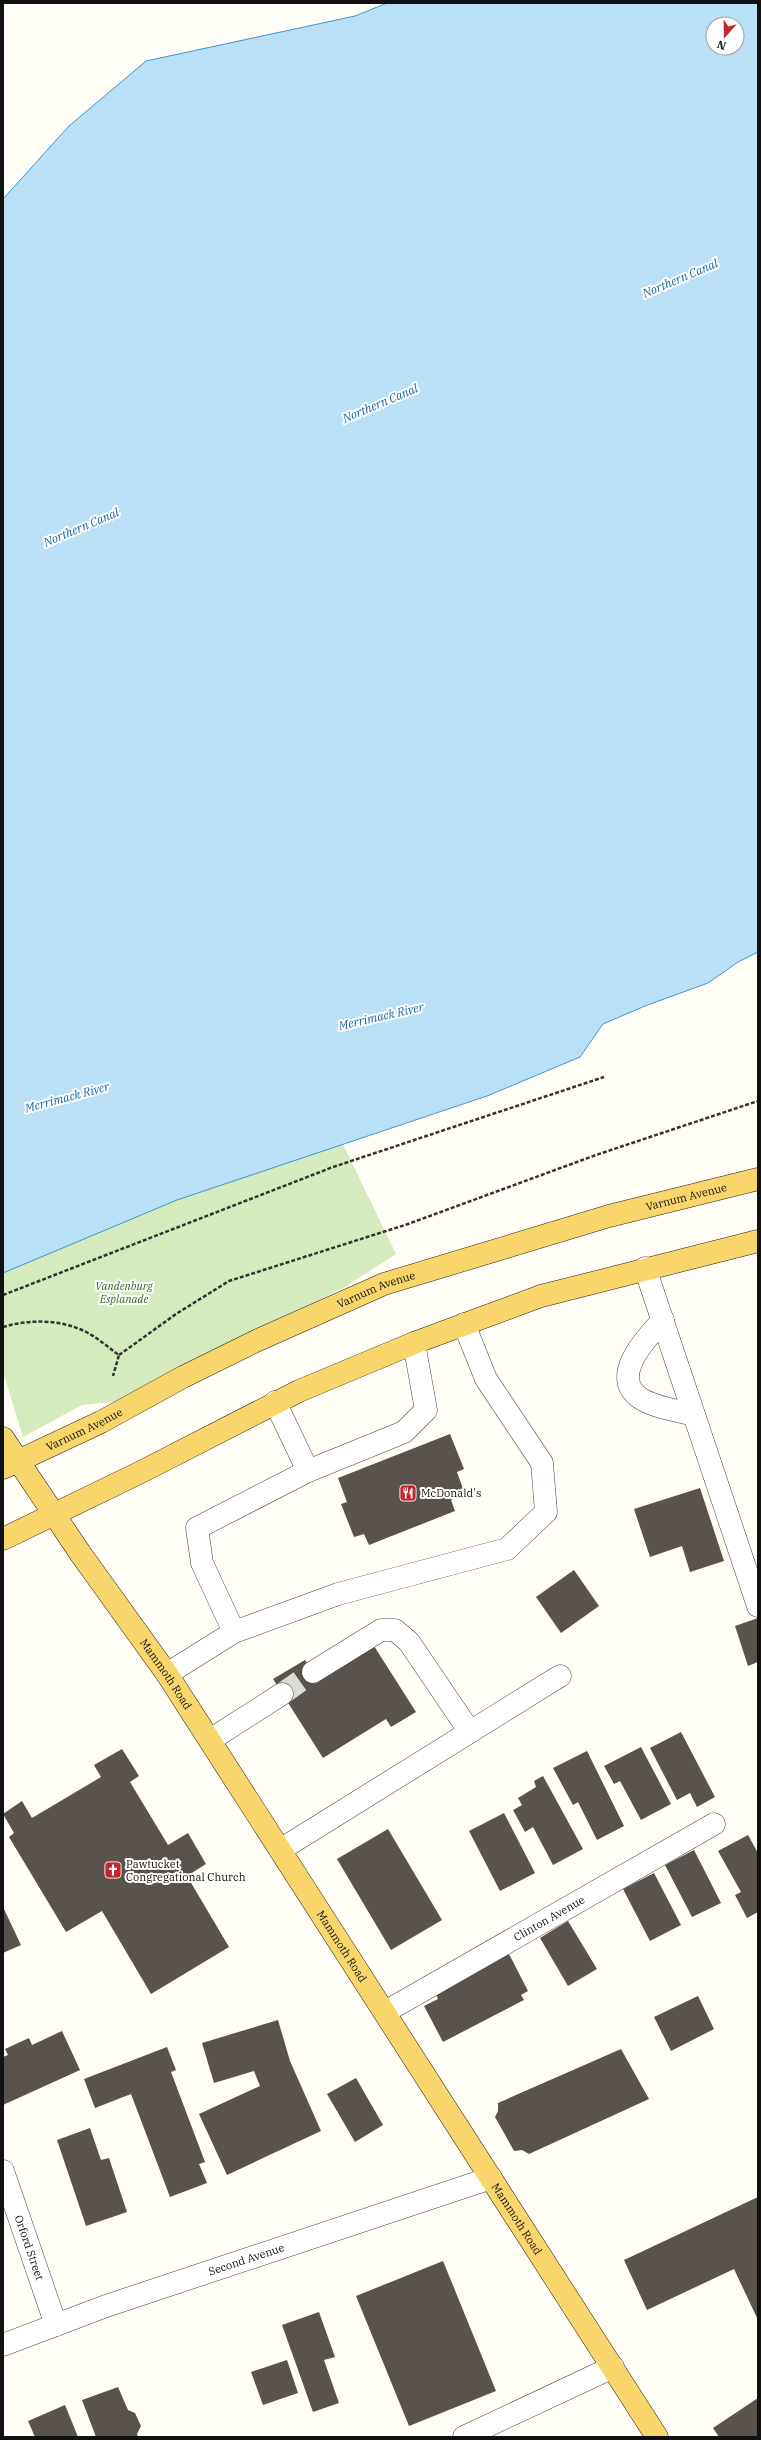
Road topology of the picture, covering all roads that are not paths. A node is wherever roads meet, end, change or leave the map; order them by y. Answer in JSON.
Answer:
{"nodes":[{"id":1,"x":758,"y":1179,"type":"edge"},
{"id":2,"x":758,"y":1241,"type":"edge"},
{"id":3,"x":645,"y":1268,"type":"junction"},
{"id":4,"x":662,"y":1320,"type":"junction"},
{"id":5,"x":464,"y":1324,"type":"junction"},
{"id":6,"x":414,"y":1342,"type":"junction"},
{"id":7,"x":275,"y":1402,"type":"junction"},
{"id":8,"x":694,"y":1415,"type":"junction"},
{"id":9,"x":3,"y":1438,"type":"edge"},
{"id":10,"x":10,"y":1464,"type":"edge"},
{"id":11,"x":308,"y":1471,"type":"junction"},
{"id":12,"x":54,"y":1514,"type":"junction"},
{"id":13,"x":3,"y":1539,"type":"edge"},
{"id":14,"x":758,"y":1606,"type":"edge"},
{"id":15,"x":234,"y":1632,"type":"junction"},
{"id":16,"x":313,"y":1672,"type":"tunnel mouth"},
{"id":17,"x":167,"y":1674,"type":"junction"},
{"id":18,"x":560,"y":1676,"type":"dead end"},
{"id":19,"x":282,"y":1694,"type":"tunnel mouth"},
{"id":20,"x":470,"y":1732,"type":"junction"},
{"id":21,"x":210,"y":1740,"type":"junction"},
{"id":22,"x":714,"y":1824,"type":"dead end"},
{"id":23,"x":280,"y":1850,"type":"junction"},
{"id":24,"x":385,"y":2012,"type":"junction"},
{"id":25,"x":3,"y":2171,"type":"edge"},
{"id":26,"x":491,"y":2178,"type":"junction"},
{"id":27,"x":56,"y":2325,"type":"junction"},
{"id":28,"x":3,"y":2345,"type":"edge"},
{"id":29,"x":613,"y":2368,"type":"junction"},
{"id":30,"x":475,"y":2435,"type":"edge"},
{"id":31,"x":657,"y":2437,"type":"edge"}],
"edges":[{"from":1,"to":10,"type":"main road","name":"Varnum Avenue"},
{"from":2,"to":3,"type":"main road"},
{"from":3,"to":4,"type":"street"},
{"from":3,"to":5,"type":"main road"},
{"from":4,"to":8,"type":"street"},
{"from":4,"to":8,"type":"street"},
{"from":5,"to":6,"type":"main road"},
{"from":5,"to":15,"type":"street"},
{"from":6,"to":7,"type":"main road"},
{"from":6,"to":11,"type":"street"},
{"from":7,"to":11,"type":"street"},
{"from":7,"to":12,"type":"main road"},
{"from":8,"to":14,"type":"street"},
{"from":9,"to":10,"type":"main road","name":"Mammoth Road"},
{"from":10,"to":12,"type":"main road","name":"Mammoth Road"},
{"from":11,"to":15,"type":"street"},
{"from":12,"to":13,"type":"main road"},
{"from":12,"to":17,"type":"main road","name":"Mammoth Road"},
{"from":15,"to":17,"type":"street"},
{"from":16,"to":20,"type":"street"},
{"from":17,"to":21,"type":"main road","name":"Mammoth Road"},
{"from":18,"to":20,"type":"street"},
{"from":19,"to":21,"type":"street"},
{"from":20,"to":23,"type":"street"},
{"from":21,"to":23,"type":"main road","name":"Mammoth Road"},
{"from":22,"to":24,"type":"street","name":"Clinton Avenue"},
{"from":23,"to":24,"type":"main road","name":"Mammoth Road"},
{"from":24,"to":26,"type":"main road","name":"Mammoth Road"},
{"from":25,"to":27,"type":"street","name":"Orford Street"},
{"from":26,"to":27,"type":"street","name":"Second Avenue"},
{"from":26,"to":29,"type":"main road","name":"Mammoth Road"},
{"from":27,"to":28,"type":"street","name":"Second Avenue"},
{"from":29,"to":30,"type":"street"},
{"from":29,"to":31,"type":"main road","name":"Mammoth Road"}]}
